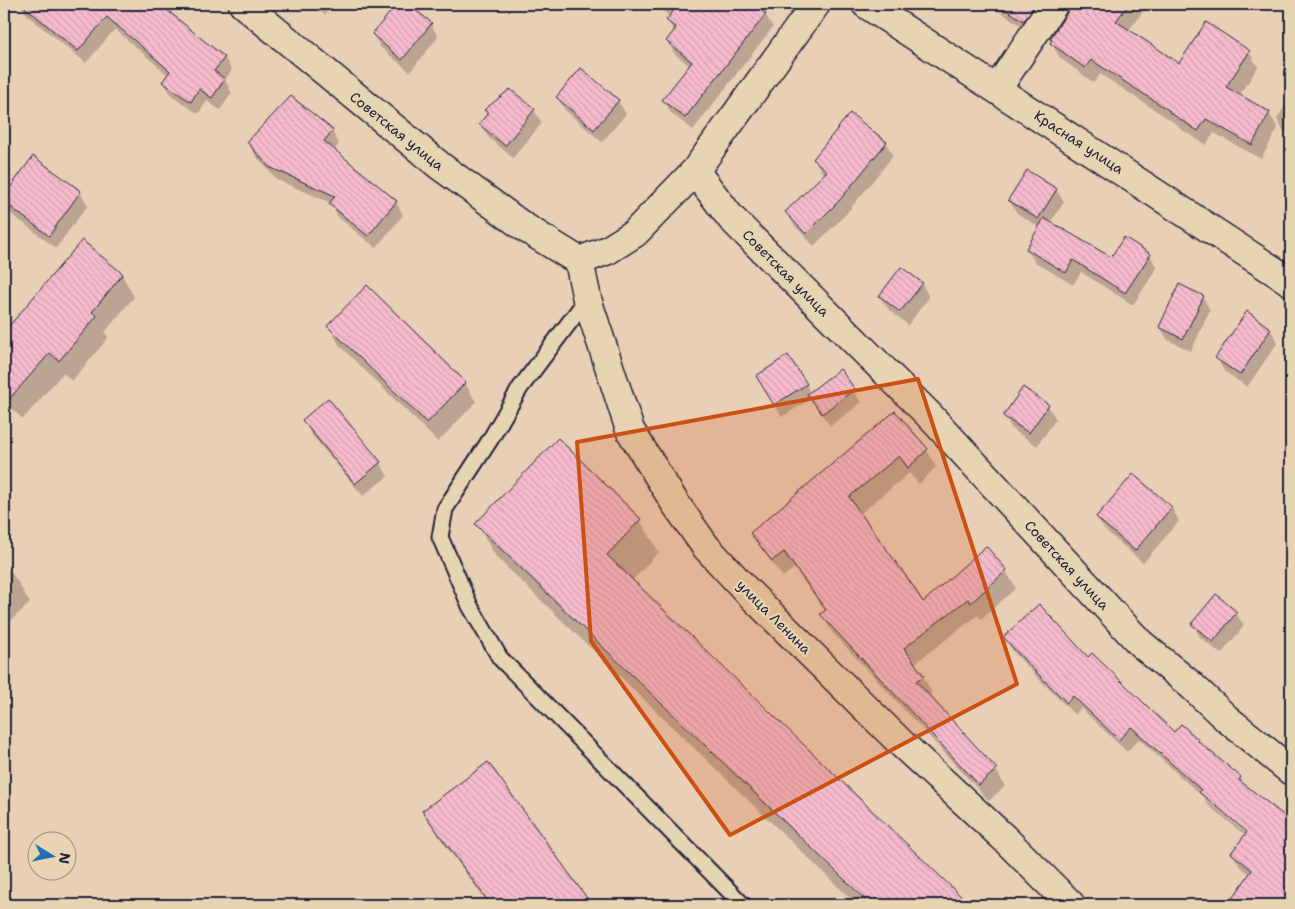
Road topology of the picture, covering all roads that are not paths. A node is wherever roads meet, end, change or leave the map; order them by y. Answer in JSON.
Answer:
{"nodes":[{"id":1,"x":243,"y":4,"type":"edge"},
{"id":2,"x":816,"y":4,"type":"edge"},
{"id":3,"x":866,"y":4,"type":"edge"},
{"id":4,"x":1054,"y":4,"type":"edge"},
{"id":5,"x":997,"y":89,"type":"junction"},
{"id":6,"x":695,"y":171,"type":"junction"},
{"id":7,"x":579,"y":261,"type":"junction"},
{"id":8,"x":1291,"y":282,"type":"edge"},
{"id":9,"x":587,"y":299,"type":"junction"},
{"id":10,"x":1291,"y":771,"type":"edge"},
{"id":11,"x":743,"y":905,"type":"edge"},
{"id":12,"x":1071,"y":905,"type":"edge"}],
"edges":[{"from":1,"to":7,"type":"street","name":"Советская улица"},
{"from":2,"to":6,"type":"street"},
{"from":3,"to":5,"type":"street","name":"Красная улица"},
{"from":4,"to":5,"type":"street"},
{"from":5,"to":8,"type":"street","name":"Красная улица"},
{"from":6,"to":7,"type":"street"},
{"from":6,"to":10,"type":"street","name":"Советская улица"},
{"from":7,"to":9,"type":"street","name":"улица Ленина"},
{"from":9,"to":11,"type":"lane"},
{"from":9,"to":12,"type":"street","name":"улица Ленина"}]}
